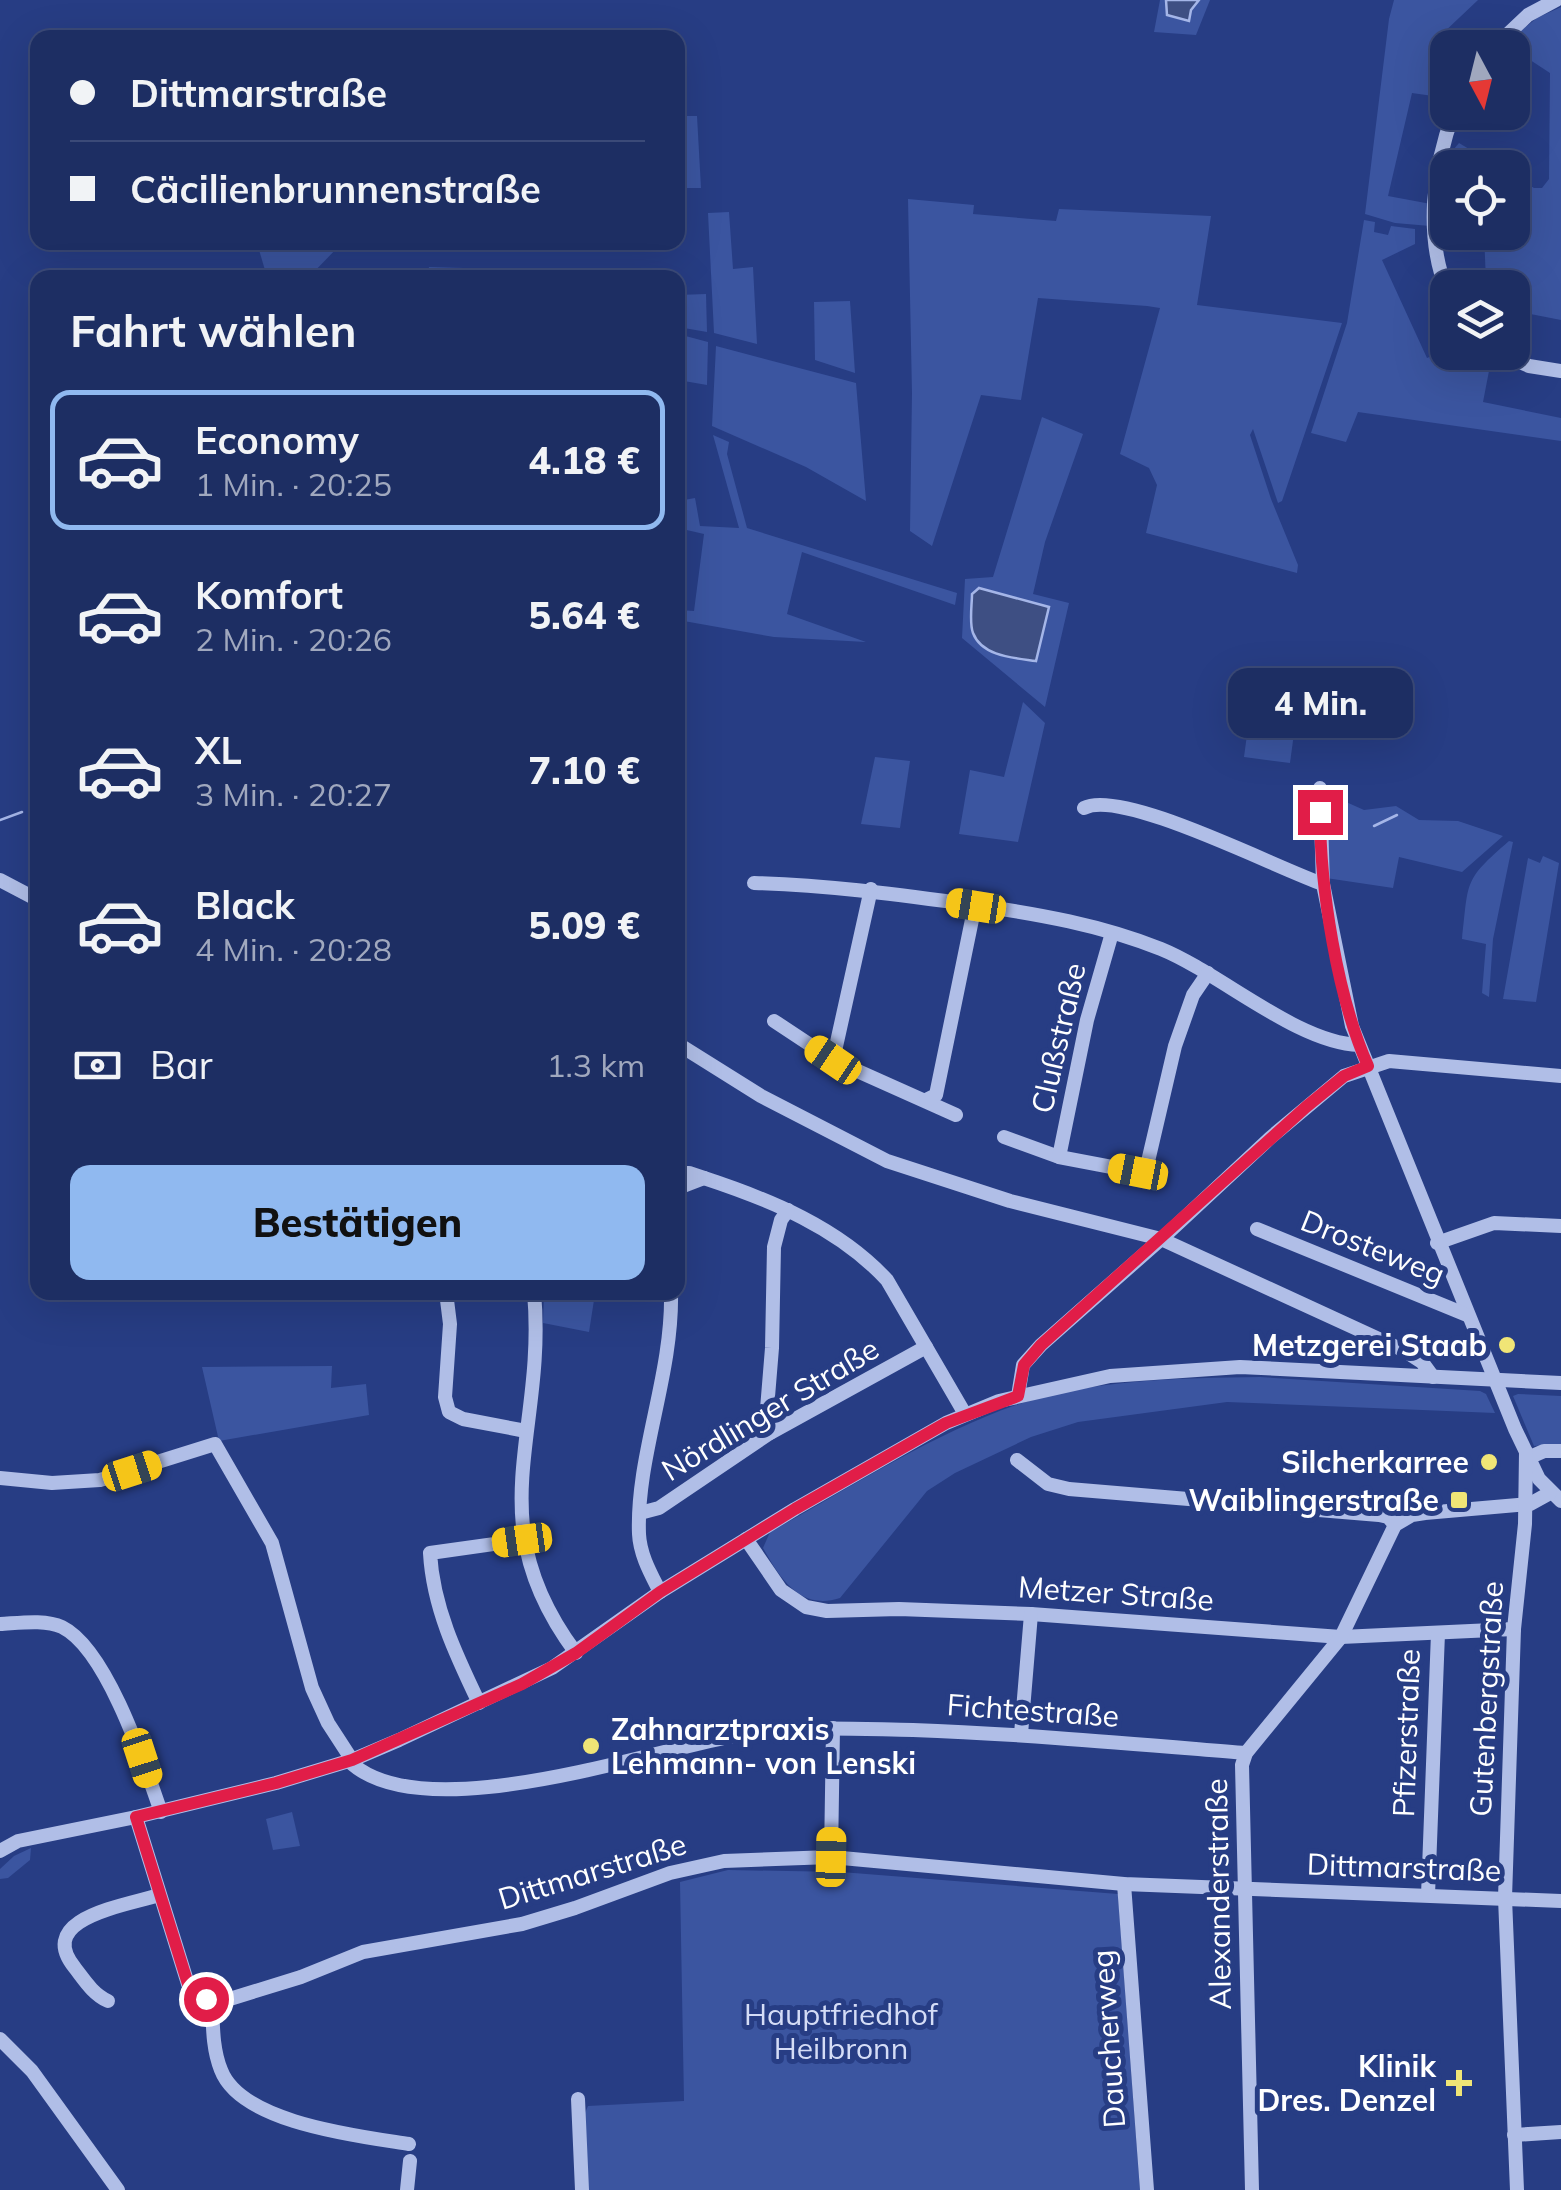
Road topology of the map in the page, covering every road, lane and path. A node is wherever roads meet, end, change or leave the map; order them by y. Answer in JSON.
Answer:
{"nodes":[{"id":1,"x":1556,"y":0,"type":"edge"},
{"id":2,"x":1512,"y":30,"type":"edge"},
{"id":3,"x":1448,"y":130,"type":"edge"},
{"id":4,"x":1441,"y":270,"type":"edge"},
{"id":5,"x":1530,"y":366,"type":"edge"},
{"id":6,"x":1561,"y":371,"type":"edge"},
{"id":7,"x":1320,"y":788,"type":"dead end"},
{"id":8,"x":1084,"y":808,"type":"dead end"},
{"id":9,"x":0,"y":880,"type":"edge"},
{"id":10,"x":754,"y":884,"type":"dead end"},
{"id":11,"x":1323,"y":884,"type":"junction"},
{"id":12,"x":871,"y":890,"type":"junction"},
{"id":13,"x":30,"y":896,"type":"edge"},
{"id":14,"x":976,"y":906,"type":"junction"},
{"id":15,"x":1112,"y":933,"type":"junction"},
{"id":16,"x":1208,"y":974,"type":"junction"},
{"id":17,"x":774,"y":1020,"type":"dead end"},
{"id":18,"x":1359,"y":1045,"type":"junction"},
{"id":19,"x":685,"y":1048,"type":"edge"},
{"id":20,"x":833,"y":1060,"type":"junction"},
{"id":21,"x":1368,"y":1066,"type":"junction"},
{"id":22,"x":1561,"y":1076,"type":"edge"},
{"id":23,"x":926,"y":1100,"type":"junction"},
{"id":24,"x":956,"y":1115,"type":"dead end"},
{"id":25,"x":1004,"y":1137,"type":"dead end"},
{"id":26,"x":1058,"y":1157,"type":"junction"},
{"id":27,"x":685,"y":1174,"type":"edge"},
{"id":28,"x":704,"y":1178,"type":"junction"},
{"id":29,"x":685,"y":1185,"type":"edge"},
{"id":30,"x":788,"y":1210,"type":"junction"},
{"id":31,"x":1561,"y":1226,"type":"edge"},
{"id":32,"x":1257,"y":1229,"type":"dead end"},
{"id":33,"x":1161,"y":1239,"type":"junction"},
{"id":34,"x":1437,"y":1242,"type":"junction"},
{"id":35,"x":447,"y":1300,"type":"edge"},
{"id":36,"x":534,"y":1300,"type":"edge"},
{"id":37,"x":671,"y":1300,"type":"edge"},
{"id":38,"x":1468,"y":1315,"type":"junction"},
{"id":39,"x":926,"y":1348,"type":"junction"},
{"id":40,"x":1434,"y":1377,"type":"junction"},
{"id":41,"x":1494,"y":1378,"type":"junction"},
{"id":42,"x":1561,"y":1382,"type":"edge"},
{"id":43,"x":1018,"y":1396,"type":"junction"},
{"id":44,"x":965,"y":1414,"type":"junction"},
{"id":45,"x":526,"y":1431,"type":"junction"},
{"id":46,"x":770,"y":1433,"type":"junction"},
{"id":47,"x":1561,"y":1451,"type":"edge"},
{"id":48,"x":1527,"y":1455,"type":"junction"},
{"id":49,"x":1016,"y":1460,"type":"dead end"},
{"id":50,"x":0,"y":1478,"type":"edge"},
{"id":51,"x":1556,"y":1497,"type":"edge"},
{"id":52,"x":1523,"y":1504,"type":"junction"},
{"id":53,"x":640,"y":1513,"type":"junction"},
{"id":54,"x":1395,"y":1524,"type":"junction"},
{"id":55,"x":746,"y":1539,"type":"junction"},
{"id":56,"x":522,"y":1540,"type":"junction"},
{"id":57,"x":660,"y":1592,"type":"junction"},
{"id":58,"x":1030,"y":1614,"type":"junction"},
{"id":59,"x":0,"y":1624,"type":"edge"},
{"id":60,"x":1514,"y":1629,"type":"junction"},
{"id":61,"x":1438,"y":1633,"type":"junction"},
{"id":62,"x":1341,"y":1637,"type":"junction"},
{"id":63,"x":576,"y":1653,"type":"junction"},
{"id":64,"x":479,"y":1703,"type":"junction"},
{"id":65,"x":833,"y":1728,"type":"junction"},
{"id":66,"x":1021,"y":1734,"type":"junction"},
{"id":67,"x":1246,"y":1754,"type":"junction"},
{"id":68,"x":350,"y":1760,"type":"junction"},
{"id":69,"x":161,"y":1812,"type":"junction"},
{"id":70,"x":136,"y":1817,"type":"junction"},
{"id":71,"x":0,"y":1852,"type":"edge"},
{"id":72,"x":831,"y":1857,"type":"junction"},
{"id":73,"x":1124,"y":1884,"type":"junction"},
{"id":74,"x":1247,"y":1890,"type":"junction"},
{"id":75,"x":159,"y":1895,"type":"junction"},
{"id":76,"x":1428,"y":1895,"type":"junction"},
{"id":77,"x":1505,"y":1898,"type":"junction"},
{"id":78,"x":1561,"y":1901,"type":"edge"},
{"id":79,"x":212,"y":2000,"type":"junction"},
{"id":80,"x":108,"y":2001,"type":"dead end"},
{"id":81,"x":0,"y":2038,"type":"edge"},
{"id":82,"x":578,"y":2099,"type":"dead end"},
{"id":83,"x":1561,"y":2132,"type":"edge"},
{"id":84,"x":1514,"y":2135,"type":"junction"},
{"id":85,"x":409,"y":2144,"type":"dead end"},
{"id":86,"x":410,"y":2161,"type":"dead end"},
{"id":87,"x":118,"y":2190,"type":"edge"},
{"id":88,"x":406,"y":2190,"type":"edge"},
{"id":89,"x":582,"y":2190,"type":"edge"},
{"id":90,"x":1147,"y":2190,"type":"edge"},
{"id":91,"x":1252,"y":2190,"type":"edge"},
{"id":92,"x":1517,"y":2190,"type":"edge"}],
"edges":[{"from":1,"to":2,"type":"street"},
{"from":3,"to":4,"type":"street"},
{"from":5,"to":6,"type":"street"},
{"from":7,"to":11,"type":"street"},
{"from":8,"to":11,"type":"street"},
{"from":9,"to":13,"type":"street"},
{"from":10,"to":12,"type":"street"},
{"from":11,"to":18,"type":"street"},
{"from":12,"to":14,"type":"street"},
{"from":12,"to":20,"type":"street"},
{"from":14,"to":15,"type":"street"},
{"from":14,"to":23,"type":"street"},
{"from":15,"to":16,"type":"street"},
{"from":15,"to":26,"type":"street","name":"Clußstraße"},
{"from":16,"to":18,"type":"street"},
{"from":16,"to":26,"type":"street"},
{"from":17,"to":20,"type":"street"},
{"from":18,"to":21,"type":"street"},
{"from":19,"to":33,"type":"street"},
{"from":20,"to":23,"type":"street"},
{"from":21,"to":22,"type":"street"},
{"from":21,"to":33,"type":"street"},
{"from":21,"to":34,"type":"street"},
{"from":23,"to":24,"type":"street"},
{"from":25,"to":26,"type":"street"},
{"from":27,"to":28,"type":"street"},
{"from":28,"to":29,"type":"street"},
{"from":28,"to":30,"type":"street"},
{"from":30,"to":39,"type":"street"},
{"from":30,"to":46,"type":"street"},
{"from":31,"to":34,"type":"street"},
{"from":32,"to":38,"type":"street","name":"Drosteweg"},
{"from":33,"to":40,"type":"street"},
{"from":33,"to":43,"type":"street"},
{"from":34,"to":38,"type":"street"},
{"from":35,"to":45,"type":"street"},
{"from":36,"to":45,"type":"street"},
{"from":37,"to":53,"type":"street"},
{"from":38,"to":41,"type":"street"},
{"from":39,"to":44,"type":"street"},
{"from":39,"to":46,"type":"street","name":"Nördlinger Straße"},
{"from":40,"to":41,"type":"street"},
{"from":40,"to":43,"type":"street"},
{"from":41,"to":42,"type":"street"},
{"from":41,"to":48,"type":"street"},
{"from":43,"to":44,"type":"street"},
{"from":44,"to":55,"type":"street"},
{"from":45,"to":56,"type":"street"},
{"from":46,"to":53,"type":"street","name":"Nördlinger Straße"},
{"from":47,"to":48,"type":"street"},
{"from":48,"to":51,"type":"street"},
{"from":48,"to":52,"type":"street","name":"Gutenbergstraße"},
{"from":49,"to":54,"type":"street"},
{"from":50,"to":68,"type":"street"},
{"from":51,"to":52,"type":"street"},
{"from":52,"to":54,"type":"street"},
{"from":52,"to":60,"type":"street","name":"Gutenbergstraße"},
{"from":53,"to":57,"type":"street"},
{"from":54,"to":62,"type":"street","name":"Alexanderstraße"},
{"from":55,"to":57,"type":"street"},
{"from":55,"to":58,"type":"street","name":"Metzer Straße"},
{"from":56,"to":63,"type":"street"},
{"from":56,"to":64,"type":"street"},
{"from":57,"to":63,"type":"street"},
{"from":58,"to":62,"type":"street","name":"Metzer Straße"},
{"from":58,"to":66,"type":"street"},
{"from":59,"to":69,"type":"street"},
{"from":60,"to":61,"type":"street","name":"Metzer Straße"},
{"from":60,"to":77,"type":"street","name":"Gutenbergstraße"},
{"from":61,"to":62,"type":"street","name":"Metzer Straße"},
{"from":61,"to":76,"type":"street","name":"Pfizerstraße"},
{"from":62,"to":67,"type":"street","name":"Alexanderstraße"},
{"from":63,"to":64,"type":"street"},
{"from":64,"to":68,"type":"street"},
{"from":65,"to":66,"type":"street","name":"Fichtestraße"},
{"from":65,"to":68,"type":"street","name":"Fichtestraße"},
{"from":65,"to":72,"type":"street"},
{"from":66,"to":67,"type":"street","name":"Fichtestraße"},
{"from":67,"to":74,"type":"street","name":"Alexanderstraße"},
{"from":68,"to":69,"type":"street"},
{"from":69,"to":70,"type":"street"},
{"from":70,"to":71,"type":"street"},
{"from":70,"to":75,"type":"street"},
{"from":72,"to":73,"type":"street","name":"Dittmarstraße"},
{"from":72,"to":79,"type":"street","name":"Dittmarstraße"},
{"from":73,"to":74,"type":"street","name":"Dittmarstraße"},
{"from":73,"to":90,"type":"street","name":"Daucherweg"},
{"from":74,"to":76,"type":"street","name":"Dittmarstraße"},
{"from":74,"to":91,"type":"street","name":"Alexanderstraße"},
{"from":75,"to":79,"type":"street"},
{"from":75,"to":80,"type":"street"},
{"from":76,"to":77,"type":"street","name":"Dittmarstraße"},
{"from":77,"to":78,"type":"street","name":"Dittmarstraße"},
{"from":77,"to":84,"type":"street","name":"Gutenbergstraße"},
{"from":79,"to":85,"type":"street"},
{"from":81,"to":87,"type":"street"},
{"from":82,"to":89,"type":"street"},
{"from":83,"to":84,"type":"street"},
{"from":84,"to":92,"type":"street","name":"Gutenbergstraße"},
{"from":86,"to":88,"type":"street"}]}
